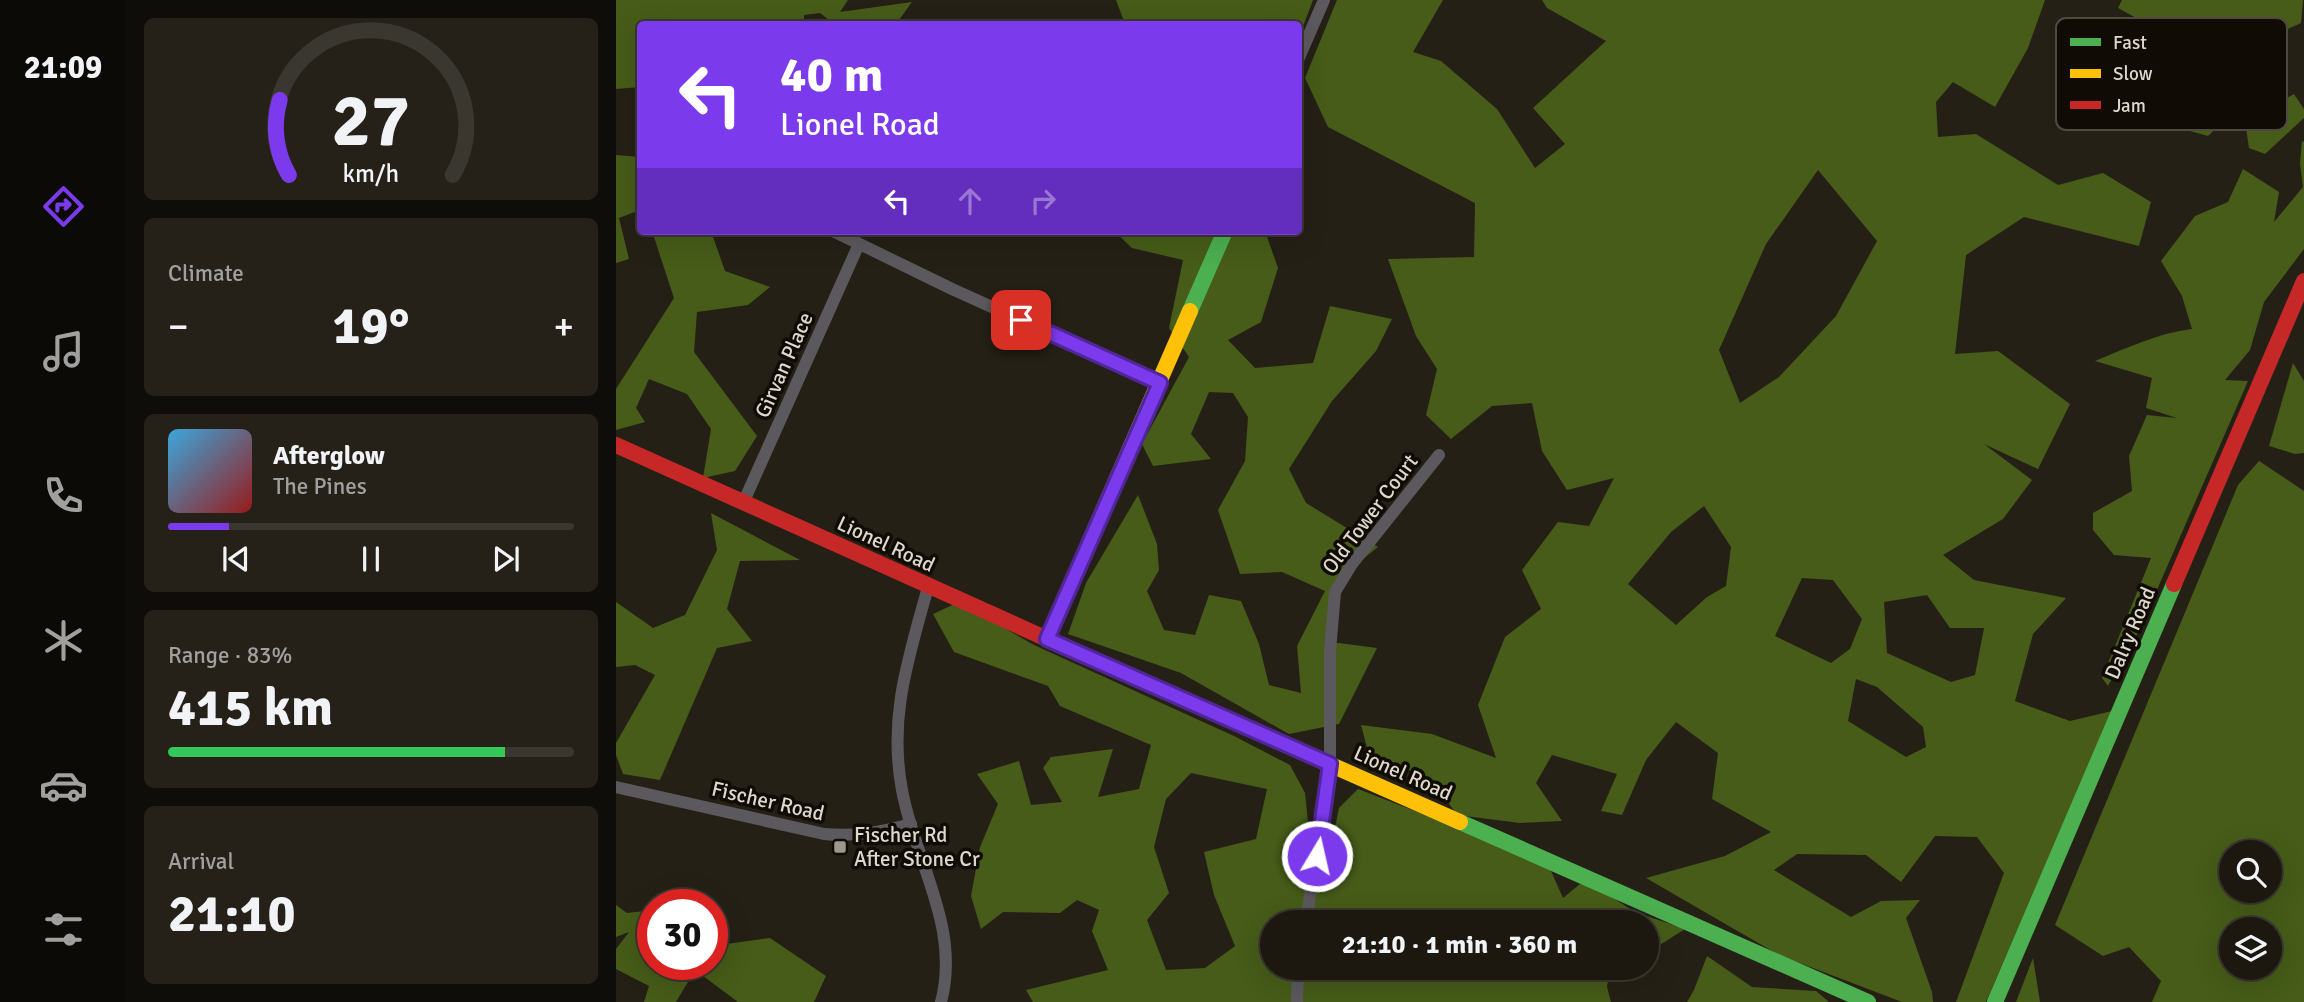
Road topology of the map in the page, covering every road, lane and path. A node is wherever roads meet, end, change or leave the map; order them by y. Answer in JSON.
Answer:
{"nodes":[{"id":1,"x":1324,"y":0,"type":"edge"},
{"id":2,"x":1302,"y":51,"type":"edge"},
{"id":3,"x":841,"y":235,"type":"edge"},
{"id":4,"x":1223,"y":235,"type":"edge"},
{"id":5,"x":859,"y":244,"type":"junction"},
{"id":6,"x":2303,"y":285,"type":"edge"},
{"id":7,"x":1160,"y":383,"type":"junction"},
{"id":8,"x":616,"y":446,"type":"edge"},
{"id":9,"x":1439,"y":455,"type":"dead end"},
{"id":10,"x":744,"y":501,"type":"junction"},
{"id":11,"x":928,"y":587,"type":"junction"},
{"id":12,"x":1047,"y":639,"type":"junction"},
{"id":13,"x":1330,"y":764,"type":"junction"},
{"id":14,"x":616,"y":787,"type":"edge"},
{"id":15,"x":911,"y":824,"type":"junction"},
{"id":16,"x":1308,"y":910,"type":"edge"},
{"id":17,"x":1298,"y":980,"type":"edge"},
{"id":18,"x":941,"y":1002,"type":"edge"},
{"id":19,"x":1297,"y":1002,"type":"edge"},
{"id":20,"x":1868,"y":1002,"type":"edge"},
{"id":21,"x":1995,"y":1002,"type":"edge"}],
"edges":[{"from":1,"to":2,"type":"street"},
{"from":3,"to":5,"type":"street"},
{"from":4,"to":7,"type":"street"},
{"from":5,"to":7,"type":"street"},
{"from":5,"to":10,"type":"street","name":"Girvan Place"},
{"from":6,"to":21,"type":"street","name":"Dalry Road"},
{"from":7,"to":12,"type":"street"},
{"from":8,"to":10,"type":"street","name":"Lionel Road"},
{"from":9,"to":13,"type":"street","name":"Old Tower Court"},
{"from":10,"to":11,"type":"street","name":"Lionel Road"},
{"from":11,"to":12,"type":"street","name":"Lionel Road"},
{"from":11,"to":15,"type":"street"},
{"from":12,"to":13,"type":"street","name":"Lionel Road"},
{"from":13,"to":16,"type":"street","name":"Old Tower Court"},
{"from":13,"to":20,"type":"street","name":"Lionel Road"},
{"from":14,"to":15,"type":"street","name":"Fischer Road"},
{"from":15,"to":18,"type":"street"},
{"from":17,"to":19,"type":"street"}]}
